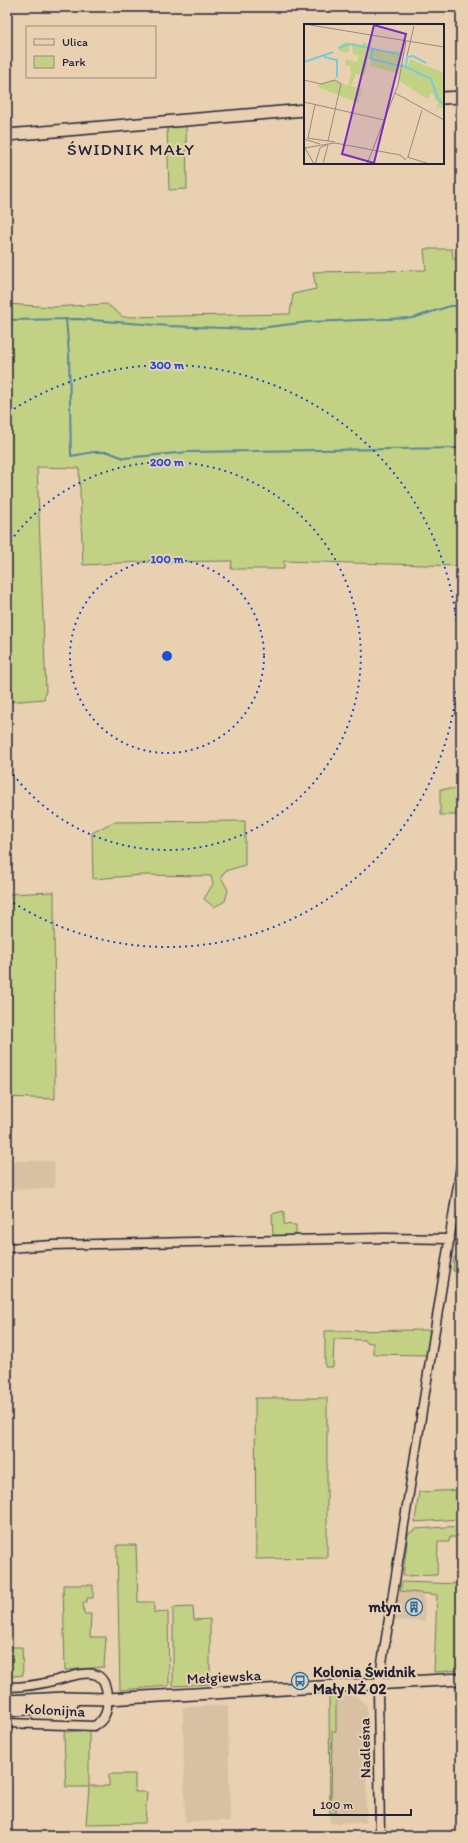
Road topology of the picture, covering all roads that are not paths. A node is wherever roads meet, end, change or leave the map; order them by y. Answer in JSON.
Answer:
{"nodes":[{"id":1,"x":461,"y":97,"type":"edge"},
{"id":2,"x":444,"y":98,"type":"edge"},
{"id":3,"x":304,"y":110,"type":"edge"},
{"id":4,"x":7,"y":135,"type":"edge"},
{"id":5,"x":461,"y":1166,"type":"edge"},
{"id":6,"x":450,"y":1239,"type":"junction"},
{"id":7,"x":7,"y":1248,"type":"edge"},
{"id":8,"x":461,"y":1679,"type":"edge"},
{"id":9,"x":379,"y":1683,"type":"junction"},
{"id":10,"x":7,"y":1688,"type":"edge"},
{"id":11,"x":107,"y":1699,"type":"junction"},
{"id":12,"x":7,"y":1701,"type":"edge"},
{"id":13,"x":7,"y":1711,"type":"edge"},
{"id":14,"x":7,"y":1723,"type":"edge"},
{"id":15,"x":380,"y":1836,"type":"edge"}],
"edges":[{"from":1,"to":2,"type":"main road"},
{"from":3,"to":4,"type":"main road"},
{"from":5,"to":6,"type":"street","name":"Nadleśna"},
{"from":6,"to":7,"type":"street"},
{"from":6,"to":9,"type":"street","name":"Nadleśna"},
{"from":8,"to":9,"type":"main road","name":"Mełgiewska"},
{"from":9,"to":11,"type":"main road","name":"Mełgiewska"},
{"from":9,"to":15,"type":"street","name":"Nadleśna"},
{"from":10,"to":11,"type":"street"},
{"from":11,"to":12,"type":"main road"},
{"from":11,"to":13,"type":"main road"},
{"from":11,"to":14,"type":"street","name":"Kolonijna"}]}
